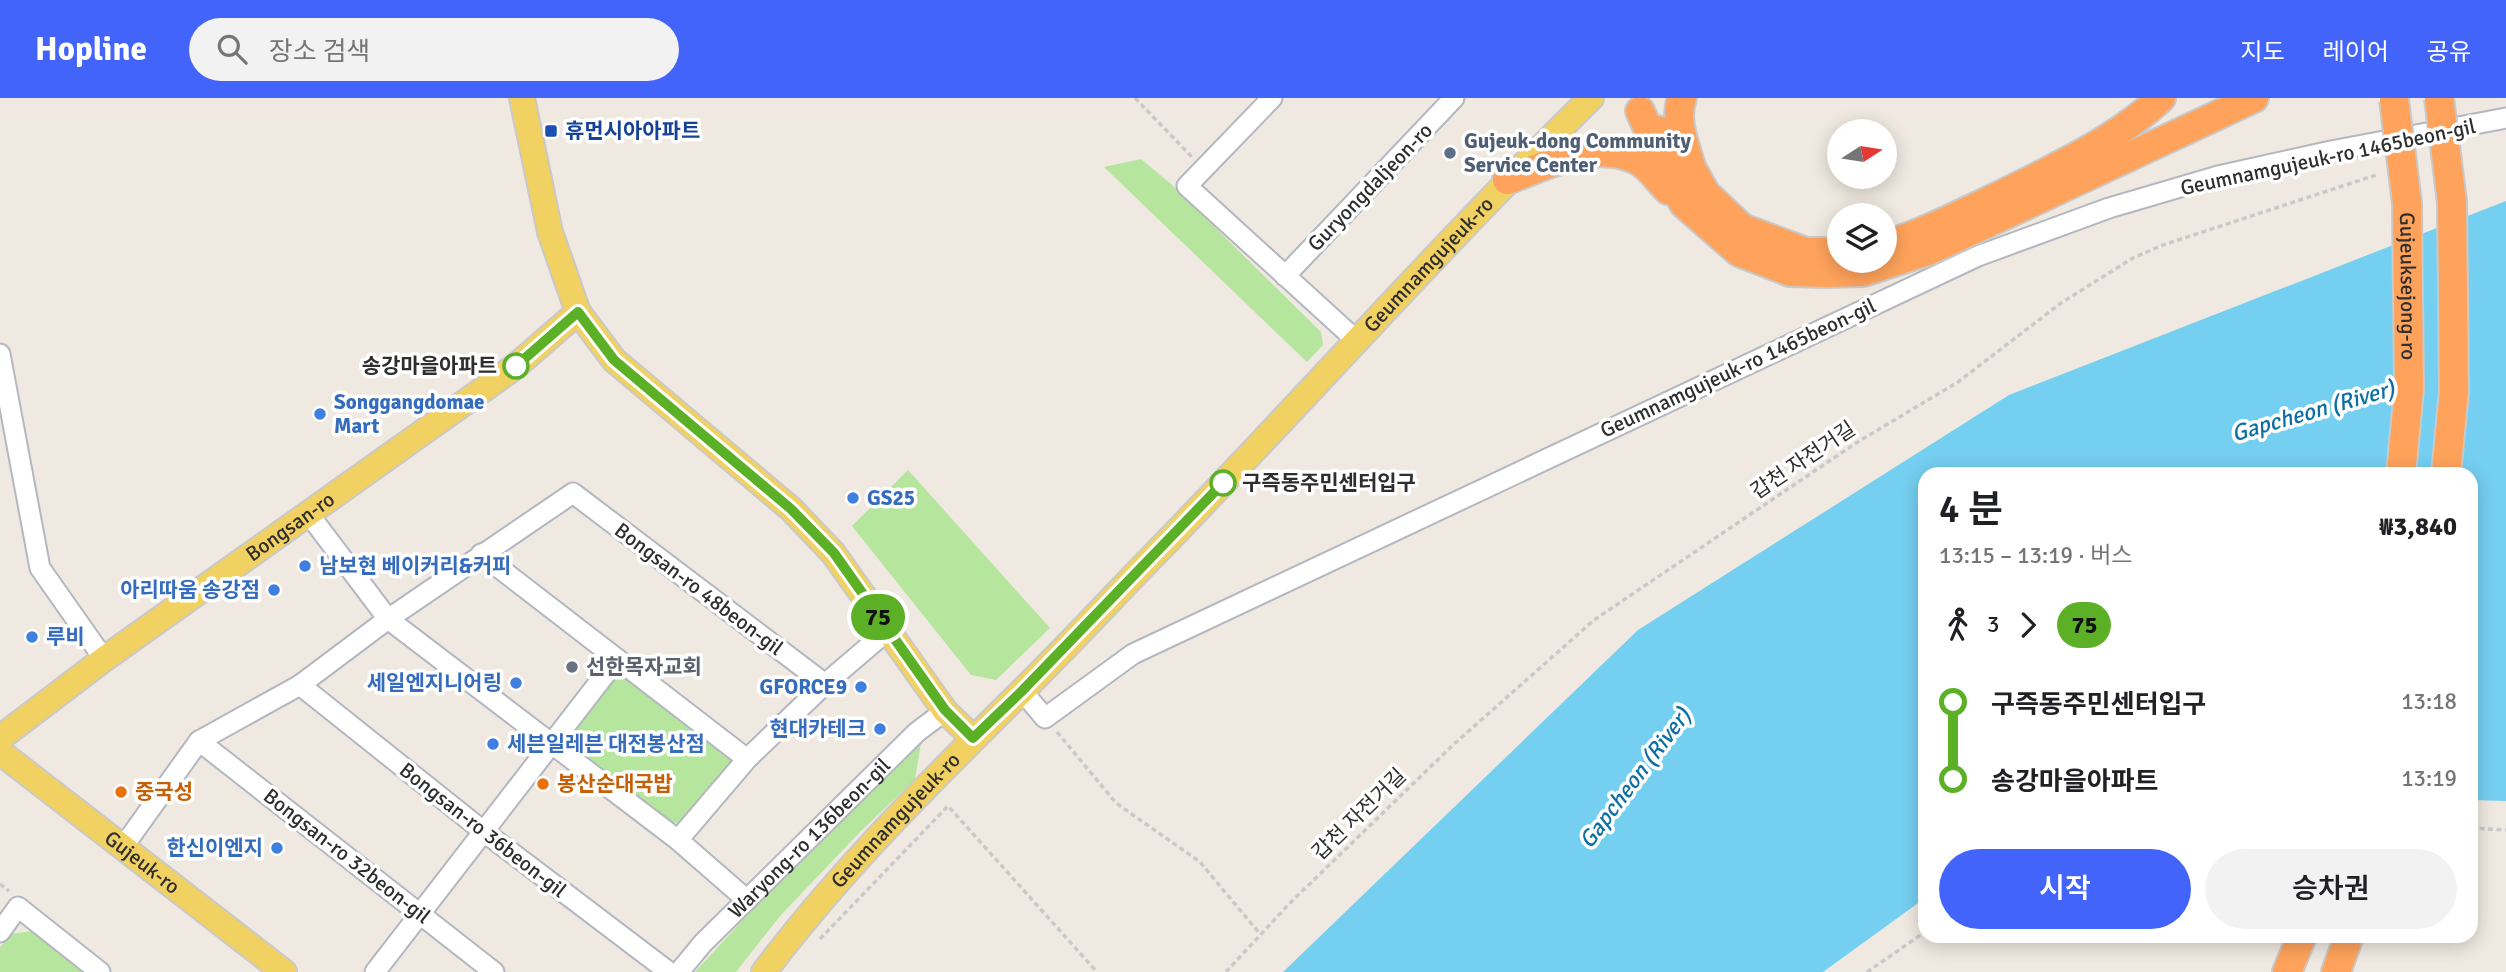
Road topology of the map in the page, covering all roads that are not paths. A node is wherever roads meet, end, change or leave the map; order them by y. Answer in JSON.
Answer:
{"nodes":[{"id":1,"x":522,"y":98,"type":"edge"},
{"id":2,"x":1272,"y":98,"type":"edge"},
{"id":3,"x":1454,"y":98,"type":"edge"},
{"id":4,"x":1591,"y":98,"type":"edge"},
{"id":5,"x":1682,"y":98,"type":"edge"},
{"id":6,"x":2161,"y":98,"type":"edge"},
{"id":7,"x":2254,"y":98,"type":"edge"},
{"id":8,"x":2439,"y":98,"type":"edge"},
{"id":9,"x":2394,"y":99,"type":"edge"},
{"id":10,"x":1636,"y":104,"type":"edge"},
{"id":11,"x":2506,"y":118,"type":"edge"},
{"id":12,"x":1692,"y":169,"type":"junction"},
{"id":13,"x":1507,"y":180,"type":"junction"},
{"id":14,"x":1684,"y":204,"type":"junction"},
{"id":15,"x":1897,"y":241,"type":"edge"},
{"id":16,"x":1827,"y":252,"type":"edge"},
{"id":17,"x":1285,"y":276,"type":"junction"},
{"id":18,"x":578,"y":312,"type":"junction"},
{"id":19,"x":1357,"y":341,"type":"junction"},
{"id":20,"x":0,"y":354,"type":"edge"},
{"id":21,"x":2,"y":381,"type":"edge"},
{"id":22,"x":2402,"y":467,"type":"edge"},
{"id":23,"x":2447,"y":467,"type":"edge"},
{"id":24,"x":308,"y":513,"type":"junction"},
{"id":25,"x":481,"y":554,"type":"junction"},
{"id":26,"x":388,"y":619,"type":"junction"},
{"id":27,"x":887,"y":631,"type":"junction"},
{"id":28,"x":104,"y":659,"type":"junction"},
{"id":29,"x":617,"y":659,"type":"junction"},
{"id":30,"x":825,"y":684,"type":"junction"},
{"id":31,"x":300,"y":685,"type":"junction"},
{"id":32,"x":1022,"y":691,"type":"junction"},
{"id":33,"x":945,"y":710,"type":"junction"},
{"id":34,"x":0,"y":738,"type":"edge"},
{"id":35,"x":973,"y":738,"type":"junction"},
{"id":36,"x":199,"y":741,"type":"junction"},
{"id":37,"x":551,"y":745,"type":"junction"},
{"id":38,"x":0,"y":752,"type":"edge"},
{"id":39,"x":747,"y":759,"type":"junction"},
{"id":40,"x":483,"y":831,"type":"junction"},
{"id":41,"x":678,"y":840,"type":"junction"},
{"id":42,"x":123,"y":847,"type":"junction"},
{"id":43,"x":747,"y":900,"type":"junction"},
{"id":44,"x":419,"y":914,"type":"junction"},
{"id":45,"x":0,"y":932,"type":"edge"},
{"id":46,"x":2299,"y":943,"type":"edge"},
{"id":47,"x":2346,"y":943,"type":"edge"},
{"id":48,"x":100,"y":972,"type":"edge"},
{"id":49,"x":284,"y":972,"type":"edge"},
{"id":50,"x":375,"y":972,"type":"edge"},
{"id":51,"x":494,"y":972,"type":"edge"},
{"id":52,"x":668,"y":972,"type":"edge"},
{"id":53,"x":679,"y":972,"type":"edge"},
{"id":54,"x":764,"y":972,"type":"edge"},
{"id":55,"x":2287,"y":972,"type":"edge"},
{"id":56,"x":2336,"y":972,"type":"edge"}],
"edges":[{"from":1,"to":18,"type":"main road"},
{"from":2,"to":17,"type":"street","name":"Geumnamgujeuk-ro"},
{"from":3,"to":17,"type":"street","name":"Guryongdaljeon-ro"},
{"from":4,"to":13,"type":"main road","name":"Geumnamgujeuk-ro"},
{"from":5,"to":12,"type":"highway"},
{"from":6,"to":15,"type":"highway"},
{"from":7,"to":14,"type":"highway"},
{"from":8,"to":23,"type":"highway","bridge":true},
{"from":9,"to":22,"type":"highway","name":"Gujeuksejong-ro","bridge":true},
{"from":10,"to":12,"type":"highway"},
{"from":10,"to":14,"type":"highway"},
{"from":11,"to":32,"type":"street","name":"Geumnamgujeuk-ro 1465beon-gil"},
{"from":12,"to":16,"type":"highway"},
{"from":13,"to":14,"type":"highway"},
{"from":13,"to":19,"type":"main road","name":"Geumnamgujeuk-ro"},
{"from":17,"to":19,"type":"street","name":"Geumnamgujeuk-ro"},
{"from":18,"to":24,"type":"main road","name":"Bongsan-ro"},
{"from":18,"to":27,"type":"main road"},
{"from":19,"to":32,"type":"main road","name":"Geumnamgujeuk-ro"},
{"from":20,"to":21,"type":"street"},
{"from":21,"to":28,"type":"street"},
{"from":24,"to":26,"type":"street"},
{"from":24,"to":28,"type":"main road","name":"Bongsan-ro"},
{"from":25,"to":26,"type":"street"},
{"from":25,"to":29,"type":"street"},
{"from":25,"to":30,"type":"street","name":"Bongsan-ro 48beon-gil"},
{"from":26,"to":31,"type":"street"},
{"from":26,"to":37,"type":"street"},
{"from":27,"to":30,"type":"street"},
{"from":27,"to":33,"type":"main road"},
{"from":28,"to":34,"type":"main road","name":"Bongsan-ro"},
{"from":29,"to":37,"type":"street"},
{"from":29,"to":39,"type":"street"},
{"from":30,"to":39,"type":"street"},
{"from":31,"to":36,"type":"street"},
{"from":31,"to":40,"type":"street","name":"Bongsan-ro 36beon-gil"},
{"from":32,"to":35,"type":"main road","name":"Geumnamgujeuk-ro"},
{"from":33,"to":35,"type":"main road"},
{"from":33,"to":43,"type":"street","name":"Waryong-ro 136beon-gil"},
{"from":35,"to":54,"type":"main road","name":"Geumnamgujeuk-ro"},
{"from":36,"to":42,"type":"street"},
{"from":36,"to":44,"type":"street","name":"Bongsan-ro 32beon-gil"},
{"from":37,"to":40,"type":"street"},
{"from":37,"to":41,"type":"street"},
{"from":38,"to":42,"type":"main road","name":"Gujeuk-ro"},
{"from":39,"to":41,"type":"street"},
{"from":40,"to":44,"type":"street"},
{"from":40,"to":52,"type":"street","name":"Bongsan-ro 36beon-gil"},
{"from":41,"to":43,"type":"street"},
{"from":42,"to":49,"type":"main road","name":"Gujeuk-ro"},
{"from":43,"to":53,"type":"street","name":"Waryong-ro 136beon-gil"},
{"from":44,"to":50,"type":"street"},
{"from":44,"to":51,"type":"street","name":"Bongsan-ro 32beon-gil"},
{"from":45,"to":48,"type":"street"},
{"from":46,"to":55,"type":"highway"},
{"from":47,"to":56,"type":"highway"}]}
